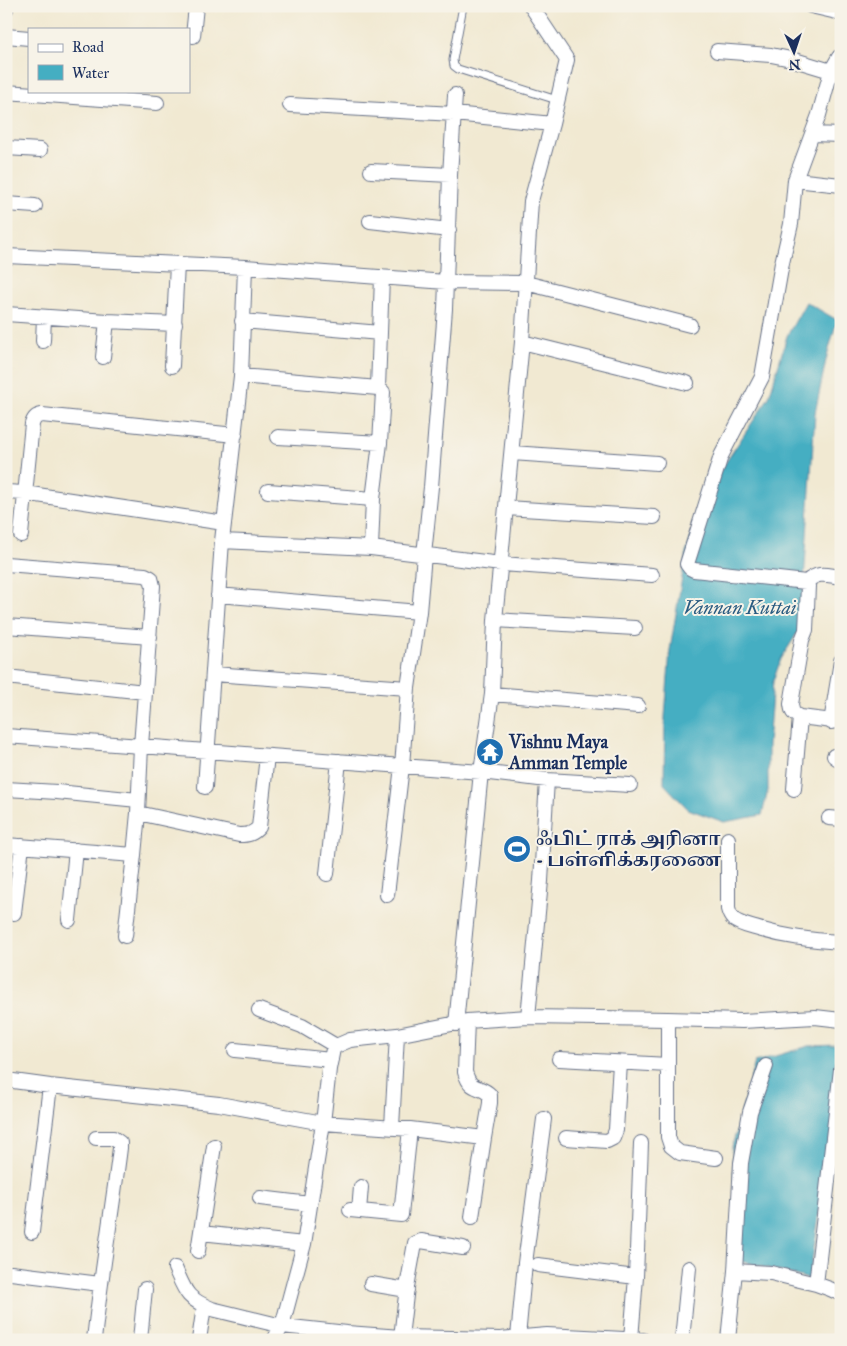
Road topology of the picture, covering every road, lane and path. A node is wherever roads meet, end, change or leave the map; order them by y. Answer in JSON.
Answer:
{"nodes":[{"id":1,"x":196,"y":6,"type":"edge"},
{"id":2,"x":464,"y":6,"type":"edge"},
{"id":3,"x":531,"y":6,"type":"edge"},
{"id":4,"x":811,"y":6,"type":"edge"},
{"id":5,"x":841,"y":13,"type":"edge"},
{"id":6,"x":6,"y":36,"type":"edge"},
{"id":7,"x":192,"y":36,"type":"dead end"},
{"id":8,"x":28,"y":38,"type":"edge"},
{"id":9,"x":717,"y":51,"type":"dead end"},
{"id":10,"x":840,"y":56,"type":"edge"},
{"id":11,"x":832,"y":72,"type":"junction"},
{"id":12,"x":6,"y":92,"type":"edge"},
{"id":13,"x":455,"y":94,"type":"dead end"},
{"id":14,"x":557,"y":100,"type":"junction"},
{"id":15,"x":157,"y":103,"type":"dead end"},
{"id":16,"x":290,"y":105,"type":"dead end"},
{"id":17,"x":454,"y":114,"type":"junction"},
{"id":18,"x":552,"y":124,"type":"junction"},
{"id":19,"x":812,"y":134,"type":"junction"},
{"id":20,"x":841,"y":135,"type":"edge"},
{"id":21,"x":6,"y":148,"type":"edge"},
{"id":22,"x":40,"y":150,"type":"dead end"},
{"id":23,"x":371,"y":171,"type":"dead end"},
{"id":24,"x":450,"y":176,"type":"junction"},
{"id":25,"x":795,"y":180,"type":"junction"},
{"id":26,"x":841,"y":185,"type":"edge"},
{"id":27,"x":6,"y":204,"type":"edge"},
{"id":28,"x":35,"y":206,"type":"dead end"},
{"id":29,"x":370,"y":221,"type":"dead end"},
{"id":30,"x":449,"y":230,"type":"junction"},
{"id":31,"x":6,"y":256,"type":"edge"},
{"id":32,"x":177,"y":264,"type":"junction"},
{"id":33,"x":245,"y":267,"type":"junction"},
{"id":34,"x":382,"y":277,"type":"junction"},
{"id":35,"x":446,"y":282,"type":"junction"},
{"id":36,"x":526,"y":283,"type":"junction"},
{"id":37,"x":6,"y":314,"type":"edge"},
{"id":38,"x":44,"y":317,"type":"junction"},
{"id":39,"x":107,"y":321,"type":"junction"},
{"id":40,"x":242,"y":321,"type":"junction"},
{"id":41,"x":175,"y":324,"type":"junction"},
{"id":42,"x":690,"y":324,"type":"dead end"},
{"id":43,"x":380,"y":333,"type":"junction"},
{"id":44,"x":43,"y":341,"type":"dead end"},
{"id":45,"x":522,"y":342,"type":"junction"},
{"id":46,"x":103,"y":357,"type":"dead end"},
{"id":47,"x":172,"y":366,"type":"dead end"},
{"id":48,"x":241,"y":376,"type":"junction"},
{"id":49,"x":687,"y":383,"type":"dead end"},
{"id":50,"x":378,"y":388,"type":"junction"},
{"id":51,"x":235,"y":435,"type":"junction"},
{"id":52,"x":278,"y":437,"type":"dead end"},
{"id":53,"x":380,"y":443,"type":"junction"},
{"id":54,"x":512,"y":453,"type":"junction"},
{"id":55,"x":657,"y":463,"type":"dead end"},
{"id":56,"x":268,"y":491,"type":"dead end"},
{"id":57,"x":6,"y":492,"type":"edge"},
{"id":58,"x":24,"y":493,"type":"junction"},
{"id":59,"x":373,"y":499,"type":"junction"},
{"id":60,"x":506,"y":508,"type":"junction"},
{"id":61,"x":654,"y":518,"type":"dead end"},
{"id":62,"x":224,"y":523,"type":"junction"},
{"id":63,"x":21,"y":535,"type":"dead end"},
{"id":64,"x":222,"y":541,"type":"junction"},
{"id":65,"x":371,"y":548,"type":"junction"},
{"id":66,"x":424,"y":554,"type":"junction"},
{"id":67,"x":6,"y":564,"type":"edge"},
{"id":68,"x":501,"y":564,"type":"junction"},
{"id":69,"x":652,"y":575,"type":"dead end"},
{"id":70,"x":841,"y":577,"type":"edge"},
{"id":71,"x":806,"y":582,"type":"junction"},
{"id":72,"x":218,"y":595,"type":"junction"},
{"id":73,"x":420,"y":612,"type":"junction"},
{"id":74,"x":496,"y":620,"type":"junction"},
{"id":75,"x":6,"y":626,"type":"edge"},
{"id":76,"x":635,"y":628,"type":"dead end"},
{"id":77,"x":150,"y":637,"type":"junction"},
{"id":78,"x":841,"y":661,"type":"edge"},
{"id":79,"x":213,"y":674,"type":"junction"},
{"id":80,"x":6,"y":676,"type":"edge"},
{"id":81,"x":408,"y":688,"type":"junction"},
{"id":82,"x":145,"y":692,"type":"junction"},
{"id":83,"x":492,"y":694,"type":"junction"},
{"id":84,"x":638,"y":706,"type":"dead end"},
{"id":85,"x":800,"y":717,"type":"junction"},
{"id":86,"x":836,"y":722,"type":"edge"},
{"id":87,"x":6,"y":736,"type":"edge"},
{"id":88,"x":141,"y":746,"type":"junction"},
{"id":89,"x":208,"y":751,"type":"junction"},
{"id":90,"x":267,"y":756,"type":"junction"},
{"id":91,"x":339,"y":761,"type":"junction"},
{"id":92,"x":402,"y":766,"type":"junction"},
{"id":93,"x":480,"y":772,"type":"junction"},
{"id":94,"x":547,"y":780,"type":"junction"},
{"id":95,"x":630,"y":785,"type":"dead end"},
{"id":96,"x":205,"y":787,"type":"dead end"},
{"id":97,"x":6,"y":789,"type":"edge"},
{"id":98,"x":794,"y":789,"type":"dead end"},
{"id":99,"x":138,"y":806,"type":"junction"},
{"id":100,"x":728,"y":839,"type":"dead end"},
{"id":101,"x":6,"y":845,"type":"edge"},
{"id":102,"x":22,"y":846,"type":"junction"},
{"id":103,"x":76,"y":850,"type":"junction"},
{"id":104,"x":134,"y":854,"type":"junction"},
{"id":105,"x":328,"y":874,"type":"dead end"},
{"id":106,"x":387,"y":895,"type":"dead end"},
{"id":107,"x":14,"y":913,"type":"dead end"},
{"id":108,"x":69,"y":920,"type":"dead end"},
{"id":109,"x":125,"y":936,"type":"dead end"},
{"id":110,"x":841,"y":942,"type":"edge"},
{"id":111,"x":259,"y":1010,"type":"dead end"},
{"id":112,"x":528,"y":1017,"type":"junction"},
{"id":113,"x":668,"y":1019,"type":"junction"},
{"id":114,"x":841,"y":1020,"type":"edge"},
{"id":115,"x":461,"y":1023,"type":"junction"},
{"id":116,"x":397,"y":1035,"type":"junction"},
{"id":117,"x":336,"y":1046,"type":"junction"},
{"id":118,"x":235,"y":1050,"type":"dead end"},
{"id":119,"x":559,"y":1059,"type":"dead end"},
{"id":120,"x":331,"y":1060,"type":"junction"},
{"id":121,"x":620,"y":1062,"type":"junction"},
{"id":122,"x":668,"y":1065,"type":"junction"},
{"id":123,"x":766,"y":1066,"type":"dead end"},
{"id":124,"x":841,"y":1069,"type":"edge"},
{"id":125,"x":6,"y":1080,"type":"edge"},
{"id":126,"x":50,"y":1086,"type":"junction"},
{"id":127,"x":544,"y":1119,"type":"dead end"},
{"id":128,"x":322,"y":1123,"type":"junction"},
{"id":129,"x":392,"y":1127,"type":"junction"},
{"id":130,"x":410,"y":1129,"type":"junction"},
{"id":131,"x":96,"y":1138,"type":"dead end"},
{"id":132,"x":484,"y":1138,"type":"junction"},
{"id":133,"x":566,"y":1138,"type":"dead end"},
{"id":134,"x":641,"y":1143,"type":"dead end"},
{"id":135,"x":214,"y":1146,"type":"dead end"},
{"id":136,"x":716,"y":1158,"type":"dead end"},
{"id":137,"x":361,"y":1187,"type":"dead end"},
{"id":138,"x":260,"y":1198,"type":"dead end"},
{"id":139,"x":310,"y":1204,"type":"junction"},
{"id":140,"x":472,"y":1217,"type":"dead end"},
{"id":141,"x":32,"y":1232,"type":"dead end"},
{"id":142,"x":201,"y":1233,"type":"junction"},
{"id":143,"x":304,"y":1244,"type":"junction"},
{"id":144,"x":463,"y":1248,"type":"dead end"},
{"id":145,"x":198,"y":1251,"type":"dead end"},
{"id":146,"x":538,"y":1265,"type":"dead end"},
{"id":147,"x":175,"y":1268,"type":"dead end"},
{"id":148,"x":689,"y":1268,"type":"dead end"},
{"id":149,"x":735,"y":1271,"type":"junction"},
{"id":150,"x":11,"y":1273,"type":"dead end"},
{"id":151,"x":636,"y":1277,"type":"junction"},
{"id":152,"x":100,"y":1284,"type":"junction"},
{"id":153,"x":371,"y":1284,"type":"dead end"},
{"id":154,"x":816,"y":1284,"type":"junction"},
{"id":155,"x":145,"y":1289,"type":"dead end"},
{"id":156,"x":407,"y":1290,"type":"junction"},
{"id":157,"x":841,"y":1294,"type":"edge"},
{"id":158,"x":204,"y":1306,"type":"junction"},
{"id":159,"x":282,"y":1326,"type":"junction"},
{"id":160,"x":518,"y":1337,"type":"junction"},
{"id":161,"x":410,"y":1338,"type":"edge"},
{"id":162,"x":476,"y":1339,"type":"edge"},
{"id":163,"x":637,"y":1339,"type":"edge"},
{"id":164,"x":94,"y":1340,"type":"edge"},
{"id":165,"x":140,"y":1340,"type":"edge"},
{"id":166,"x":199,"y":1340,"type":"edge"},
{"id":167,"x":274,"y":1340,"type":"edge"},
{"id":168,"x":682,"y":1340,"type":"edge"},
{"id":169,"x":728,"y":1340,"type":"edge"}],
"edges":[{"from":1,"to":7,"type":"street"},
{"from":2,"to":14,"type":"lane"},
{"from":3,"to":14,"type":"street"},
{"from":4,"to":5,"type":"street"},
{"from":6,"to":8,"type":"street"},
{"from":9,"to":11,"type":"street"},
{"from":10,"to":11,"type":"street"},
{"from":11,"to":19,"type":"street"},
{"from":12,"to":15,"type":"street"},
{"from":13,"to":17,"type":"street"},
{"from":14,"to":18,"type":"street"},
{"from":16,"to":17,"type":"street"},
{"from":17,"to":18,"type":"street"},
{"from":17,"to":24,"type":"street"},
{"from":18,"to":36,"type":"street"},
{"from":19,"to":20,"type":"street"},
{"from":19,"to":25,"type":"street"},
{"from":21,"to":22,"type":"street"},
{"from":23,"to":24,"type":"street"},
{"from":24,"to":30,"type":"street"},
{"from":25,"to":26,"type":"street"},
{"from":25,"to":71,"type":"street"},
{"from":27,"to":28,"type":"street"},
{"from":29,"to":30,"type":"street"},
{"from":30,"to":35,"type":"street"},
{"from":31,"to":32,"type":"street"},
{"from":32,"to":33,"type":"street"},
{"from":32,"to":41,"type":"street"},
{"from":33,"to":34,"type":"street"},
{"from":33,"to":40,"type":"street"},
{"from":34,"to":35,"type":"street"},
{"from":34,"to":43,"type":"street"},
{"from":35,"to":36,"type":"street"},
{"from":35,"to":66,"type":"street"},
{"from":36,"to":42,"type":"street"},
{"from":36,"to":45,"type":"street"},
{"from":37,"to":38,"type":"street"},
{"from":38,"to":39,"type":"street"},
{"from":38,"to":44,"type":"street"},
{"from":39,"to":41,"type":"street"},
{"from":39,"to":46,"type":"street"},
{"from":40,"to":43,"type":"street"},
{"from":40,"to":48,"type":"street"},
{"from":41,"to":47,"type":"street"},
{"from":43,"to":50,"type":"street"},
{"from":45,"to":49,"type":"street"},
{"from":45,"to":54,"type":"street"},
{"from":48,"to":50,"type":"street"},
{"from":48,"to":51,"type":"street"},
{"from":50,"to":53,"type":"street"},
{"from":51,"to":58,"type":"street"},
{"from":51,"to":62,"type":"street"},
{"from":52,"to":53,"type":"street"},
{"from":53,"to":59,"type":"street"},
{"from":54,"to":55,"type":"street"},
{"from":54,"to":60,"type":"street"},
{"from":56,"to":59,"type":"street"},
{"from":57,"to":58,"type":"street"},
{"from":58,"to":62,"type":"street"},
{"from":58,"to":63,"type":"street"},
{"from":59,"to":65,"type":"street"},
{"from":60,"to":61,"type":"street"},
{"from":60,"to":68,"type":"street"},
{"from":62,"to":64,"type":"street"},
{"from":64,"to":65,"type":"street"},
{"from":64,"to":72,"type":"street"},
{"from":65,"to":66,"type":"street"},
{"from":66,"to":68,"type":"street"},
{"from":66,"to":73,"type":"street"},
{"from":67,"to":77,"type":"street"},
{"from":68,"to":69,"type":"street"},
{"from":68,"to":74,"type":"street"},
{"from":70,"to":71,"type":"street"},
{"from":71,"to":85,"type":"street"},
{"from":72,"to":73,"type":"street"},
{"from":72,"to":79,"type":"street"},
{"from":73,"to":81,"type":"street"},
{"from":74,"to":76,"type":"street"},
{"from":74,"to":83,"type":"street"},
{"from":75,"to":77,"type":"street"},
{"from":77,"to":82,"type":"street"},
{"from":78,"to":86,"type":"street"},
{"from":79,"to":81,"type":"street"},
{"from":79,"to":89,"type":"street"},
{"from":80,"to":82,"type":"street"},
{"from":81,"to":92,"type":"street"},
{"from":82,"to":88,"type":"street"},
{"from":83,"to":84,"type":"street"},
{"from":83,"to":93,"type":"street"},
{"from":85,"to":86,"type":"street"},
{"from":85,"to":98,"type":"street"},
{"from":87,"to":88,"type":"street"},
{"from":88,"to":89,"type":"street"},
{"from":88,"to":99,"type":"street"},
{"from":89,"to":90,"type":"street"},
{"from":89,"to":96,"type":"street"},
{"from":90,"to":91,"type":"street"},
{"from":90,"to":99,"type":"street"},
{"from":91,"to":92,"type":"street"},
{"from":91,"to":105,"type":"street"},
{"from":92,"to":93,"type":"street"},
{"from":92,"to":106,"type":"street"},
{"from":93,"to":94,"type":"street"},
{"from":93,"to":115,"type":"street"},
{"from":94,"to":95,"type":"street"},
{"from":94,"to":112,"type":"street"},
{"from":97,"to":99,"type":"street"},
{"from":99,"to":104,"type":"street"},
{"from":100,"to":110,"type":"street"},
{"from":101,"to":102,"type":"street"},
{"from":102,"to":103,"type":"street"},
{"from":102,"to":107,"type":"street"},
{"from":103,"to":104,"type":"street"},
{"from":103,"to":108,"type":"street"},
{"from":104,"to":109,"type":"street"},
{"from":111,"to":117,"type":"street"},
{"from":112,"to":113,"type":"street"},
{"from":112,"to":115,"type":"street"},
{"from":113,"to":114,"type":"street"},
{"from":113,"to":122,"type":"street"},
{"from":115,"to":116,"type":"street"},
{"from":115,"to":132,"type":"street"},
{"from":116,"to":117,"type":"street"},
{"from":116,"to":129,"type":"street"},
{"from":117,"to":120,"type":"street"},
{"from":118,"to":120,"type":"street"},
{"from":119,"to":121,"type":"street"},
{"from":120,"to":128,"type":"street"},
{"from":121,"to":122,"type":"street"},
{"from":121,"to":133,"type":"street"},
{"from":122,"to":136,"type":"street"},
{"from":123,"to":149,"type":"street"},
{"from":124,"to":154,"type":"street"},
{"from":125,"to":126,"type":"street"},
{"from":126,"to":128,"type":"street"},
{"from":126,"to":141,"type":"street"},
{"from":127,"to":160,"type":"street"},
{"from":128,"to":129,"type":"street"},
{"from":128,"to":139,"type":"street"},
{"from":129,"to":130,"type":"street"},
{"from":130,"to":132,"type":"street"},
{"from":130,"to":137,"type":"street"},
{"from":131,"to":152,"type":"street"},
{"from":132,"to":140,"type":"street"},
{"from":134,"to":151,"type":"street"},
{"from":135,"to":142,"type":"street"},
{"from":138,"to":139,"type":"street"},
{"from":139,"to":143,"type":"street"},
{"from":142,"to":143,"type":"street"},
{"from":142,"to":145,"type":"street"},
{"from":143,"to":159,"type":"street"},
{"from":144,"to":156,"type":"street"},
{"from":146,"to":151,"type":"street"},
{"from":147,"to":158,"type":"street"},
{"from":148,"to":168,"type":"street"},
{"from":149,"to":154,"type":"street"},
{"from":149,"to":169,"type":"street"},
{"from":150,"to":152,"type":"street"},
{"from":151,"to":163,"type":"street"},
{"from":152,"to":164,"type":"street"},
{"from":153,"to":156,"type":"street"},
{"from":154,"to":157,"type":"street"},
{"from":155,"to":165,"type":"street"},
{"from":156,"to":161,"type":"street"},
{"from":158,"to":159,"type":"street"},
{"from":158,"to":166,"type":"street"},
{"from":159,"to":161,"type":"street"},
{"from":159,"to":167,"type":"street"},
{"from":160,"to":162,"type":"street"},
{"from":160,"to":163,"type":"street"},
{"from":161,"to":162,"type":"street"}]}
